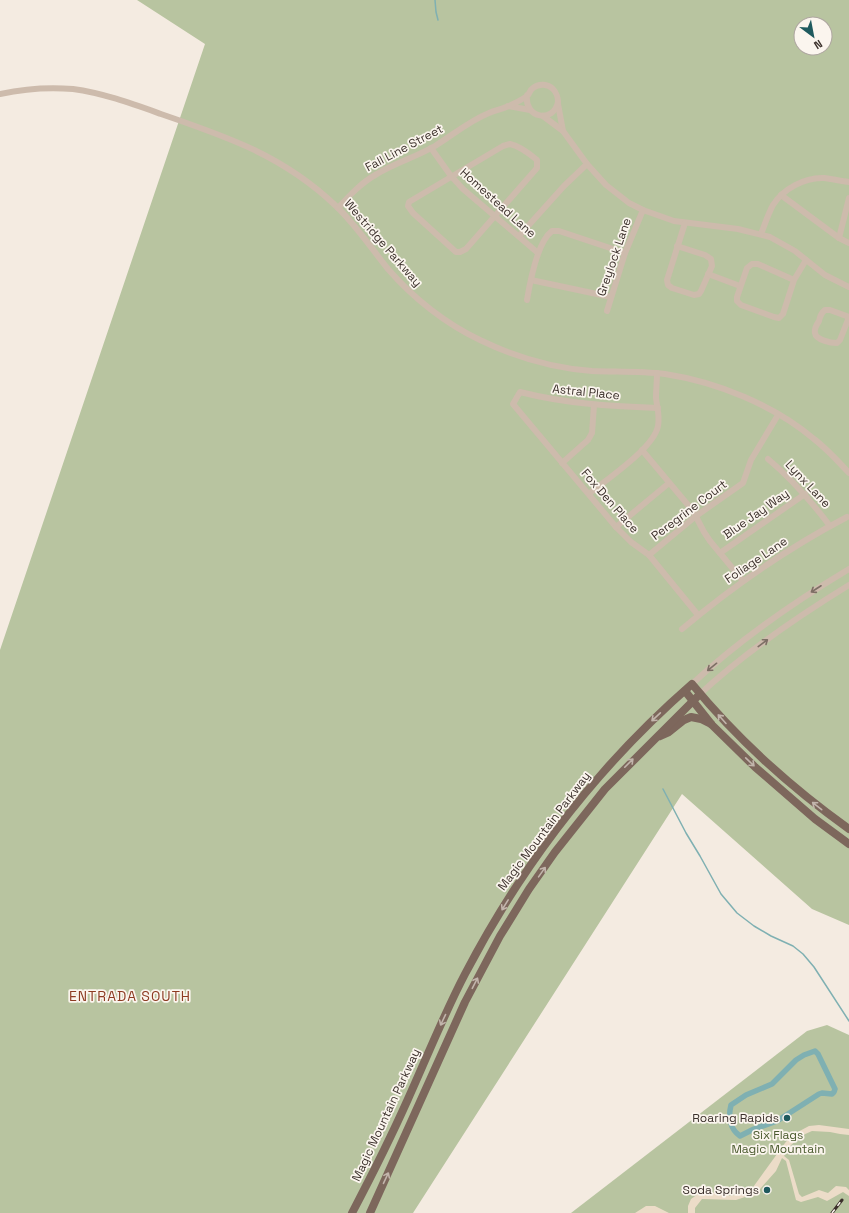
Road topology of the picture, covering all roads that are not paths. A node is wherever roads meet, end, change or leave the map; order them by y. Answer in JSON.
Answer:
{"nodes":[{"id":1,"x":0,"y":94,"type":"edge"},
{"id":2,"x":527,"y":95,"type":"junction"},
{"id":3,"x":558,"y":104,"type":"junction"},
{"id":4,"x":508,"y":106,"type":"junction"},
{"id":5,"x":530,"y":110,"type":"junction"},
{"id":6,"x":543,"y":116,"type":"junction"},
{"id":7,"x":563,"y":131,"type":"junction"},
{"id":8,"x":431,"y":148,"type":"junction"},
{"id":9,"x":587,"y":164,"type":"junction"},
{"id":10,"x":452,"y":176,"type":"junction"},
{"id":11,"x":849,"y":182,"type":"edge"},
{"id":12,"x":781,"y":195,"type":"junction"},
{"id":13,"x":849,"y":198,"type":"edge"},
{"id":14,"x":338,"y":208,"type":"junction"},
{"id":15,"x":643,"y":210,"type":"junction"},
{"id":16,"x":495,"y":217,"type":"junction"},
{"id":17,"x":685,"y":222,"type":"junction"},
{"id":18,"x":761,"y":234,"type":"junction"},
{"id":19,"x":519,"y":236,"type":"junction"},
{"id":20,"x":839,"y":238,"type":"junction"},
{"id":21,"x":849,"y":243,"type":"edge"},
{"id":22,"x":677,"y":246,"type":"junction"},
{"id":23,"x":538,"y":253,"type":"junction"},
{"id":24,"x":625,"y":253,"type":"junction"},
{"id":25,"x":806,"y":260,"type":"junction"},
{"id":26,"x":708,"y":274,"type":"junction"},
{"id":27,"x":531,"y":280,"type":"junction"},
{"id":28,"x":794,"y":280,"type":"junction"},
{"id":29,"x":740,"y":286,"type":"junction"},
{"id":30,"x":849,"y":287,"type":"edge"},
{"id":31,"x":611,"y":297,"type":"junction"},
{"id":32,"x":527,"y":300,"type":"dead end"},
{"id":33,"x":607,"y":311,"type":"dead end"},
{"id":34,"x":849,"y":317,"type":"edge"},
{"id":35,"x":658,"y":373,"type":"junction"},
{"id":36,"x":516,"y":398,"type":"joint"},
{"id":37,"x":594,"y":405,"type":"junction"},
{"id":38,"x":658,"y":408,"type":"junction"},
{"id":39,"x":778,"y":415,"type":"junction"},
{"id":40,"x":642,"y":450,"type":"junction"},
{"id":41,"x":768,"y":459,"type":"dead end"},
{"id":42,"x":562,"y":462,"type":"junction"},
{"id":43,"x":849,"y":473,"type":"edge"},
{"id":44,"x":669,"y":483,"type":"junction"},
{"id":45,"x":589,"y":494,"type":"junction"},
{"id":46,"x":805,"y":494,"type":"junction"},
{"id":47,"x":696,"y":516,"type":"junction"},
{"id":48,"x":847,"y":517,"type":"dead end"},
{"id":49,"x":830,"y":526,"type":"junction"},
{"id":50,"x":616,"y":527,"type":"junction"},
{"id":51,"x":720,"y":553,"type":"junction"},
{"id":52,"x":649,"y":555,"type":"junction"},
{"id":53,"x":849,"y":569,"type":"edge"},
{"id":54,"x":743,"y":581,"type":"junction"},
{"id":55,"x":849,"y":585,"type":"edge"},
{"id":56,"x":698,"y":615,"type":"junction"},
{"id":57,"x":682,"y":629,"type":"dead end"},
{"id":58,"x":692,"y":684,"type":"junction"},
{"id":59,"x":685,"y":690,"type":"junction"},
{"id":60,"x":700,"y":694,"type":"junction"},
{"id":61,"x":693,"y":701,"type":"junction"},
{"id":62,"x":712,"y":724,"type":"junction"},
{"id":63,"x":654,"y":739,"type":"junction"},
{"id":64,"x":849,"y":829,"type":"edge"},
{"id":65,"x":849,"y":844,"type":"edge"},
{"id":66,"x":352,"y":1213,"type":"edge"},
{"id":67,"x":370,"y":1213,"type":"edge"}],
"edges":[{"from":1,"to":14,"type":"street","name":"Westridge Parkway"},
{"from":2,"to":3,"type":"street"},
{"from":2,"to":4,"type":"street","name":"Fall Line Street"},
{"from":2,"to":5,"type":"street"},
{"from":3,"to":6,"type":"street"},
{"from":3,"to":7,"type":"street"},
{"from":4,"to":5,"type":"street"},
{"from":4,"to":8,"type":"street","name":"Fall Line Street"},
{"from":5,"to":6,"type":"street"},
{"from":6,"to":7,"type":"street"},
{"from":7,"to":9,"type":"street"},
{"from":8,"to":10,"type":"street","name":"Homestead Lane"},
{"from":8,"to":14,"type":"street","name":"Fall Line Street"},
{"from":9,"to":15,"type":"street"},
{"from":9,"to":19,"type":"street"},
{"from":10,"to":16,"type":"street","name":"Homestead Lane"},
{"from":10,"to":16,"type":"street"},
{"from":10,"to":16,"type":"street"},
{"from":11,"to":12,"type":"street"},
{"from":12,"to":18,"type":"street"},
{"from":12,"to":20,"type":"street"},
{"from":13,"to":20,"type":"street"},
{"from":14,"to":35,"type":"street","name":"Westridge Parkway"},
{"from":15,"to":17,"type":"street"},
{"from":15,"to":24,"type":"street","name":"Greylock Lane"},
{"from":16,"to":19,"type":"street","name":"Homestead Lane"},
{"from":17,"to":18,"type":"street"},
{"from":17,"to":22,"type":"street"},
{"from":18,"to":25,"type":"street"},
{"from":19,"to":23,"type":"street","name":"Homestead Lane"},
{"from":20,"to":21,"type":"street"},
{"from":22,"to":26,"type":"street"},
{"from":22,"to":26,"type":"street"},
{"from":23,"to":24,"type":"street"},
{"from":23,"to":27,"type":"street"},
{"from":24,"to":31,"type":"street","name":"Greylock Lane"},
{"from":25,"to":28,"type":"street"},
{"from":25,"to":30,"type":"street"},
{"from":26,"to":29,"type":"street"},
{"from":27,"to":31,"type":"street"},
{"from":27,"to":32,"type":"street"},
{"from":28,"to":29,"type":"street"},
{"from":28,"to":29,"type":"street"},
{"from":31,"to":33,"type":"street","name":"Greylock Lane"},
{"from":34,"to":34,"type":"street"},
{"from":35,"to":38,"type":"street"},
{"from":35,"to":39,"type":"street","name":"Westridge Parkway"},
{"from":36,"to":37,"type":"street","name":"Astral Place"},
{"from":36,"to":42,"type":"street","name":"Fox Den Place"},
{"from":37,"to":38,"type":"street","name":"Astral Place"},
{"from":37,"to":42,"type":"street"},
{"from":38,"to":40,"type":"street"},
{"from":39,"to":43,"type":"street","name":"Westridge Parkway"},
{"from":39,"to":47,"type":"street","name":"Peregrine Court"},
{"from":40,"to":44,"type":"street"},
{"from":40,"to":45,"type":"street"},
{"from":41,"to":46,"type":"street","name":"Lynx Lane"},
{"from":42,"to":45,"type":"street","name":"Fox Den Place"},
{"from":44,"to":47,"type":"street"},
{"from":44,"to":50,"type":"street"},
{"from":45,"to":50,"type":"street","name":"Fox Den Place"},
{"from":46,"to":49,"type":"street","name":"Lynx Lane"},
{"from":46,"to":51,"type":"street","name":"Blue Jay Way"},
{"from":47,"to":51,"type":"street"},
{"from":47,"to":52,"type":"street","name":"Peregrine Court"},
{"from":48,"to":49,"type":"street","name":"Foliage Lane"},
{"from":49,"to":54,"type":"street","name":"Foliage Lane"},
{"from":50,"to":52,"type":"street","name":"Fox Den Place"},
{"from":51,"to":54,"type":"street"},
{"from":52,"to":56,"type":"street","name":"Fox Den Place"},
{"from":53,"to":58,"type":"street","name":"Magic Mountain Parkway","one_way":true},
{"from":54,"to":56,"type":"street","name":"Foliage Lane"},
{"from":60,"to":55,"type":"street","name":"Magic Mountain Parkway","one_way":true},
{"from":56,"to":57,"type":"street","name":"Foliage Lane"},
{"from":58,"to":59,"type":"main road","name":"Magic Mountain Parkway"},
{"from":58,"to":60,"type":"main road"},
{"from":59,"to":61,"type":"main road"},
{"from":59,"to":66,"type":"main road","name":"Magic Mountain Parkway","one_way":true},
{"from":60,"to":61,"type":"main road","name":"Magic Mountain Parkway"},
{"from":64,"to":60,"type":"main road","one_way":true},
{"from":61,"to":62,"type":"main road"},
{"from":61,"to":63,"type":"main road","name":"Magic Mountain Parkway"},
{"from":62,"to":63,"type":"main road"},
{"from":62,"to":65,"type":"main road","one_way":true},
{"from":67,"to":63,"type":"main road","name":"Magic Mountain Parkway","one_way":true}]}
